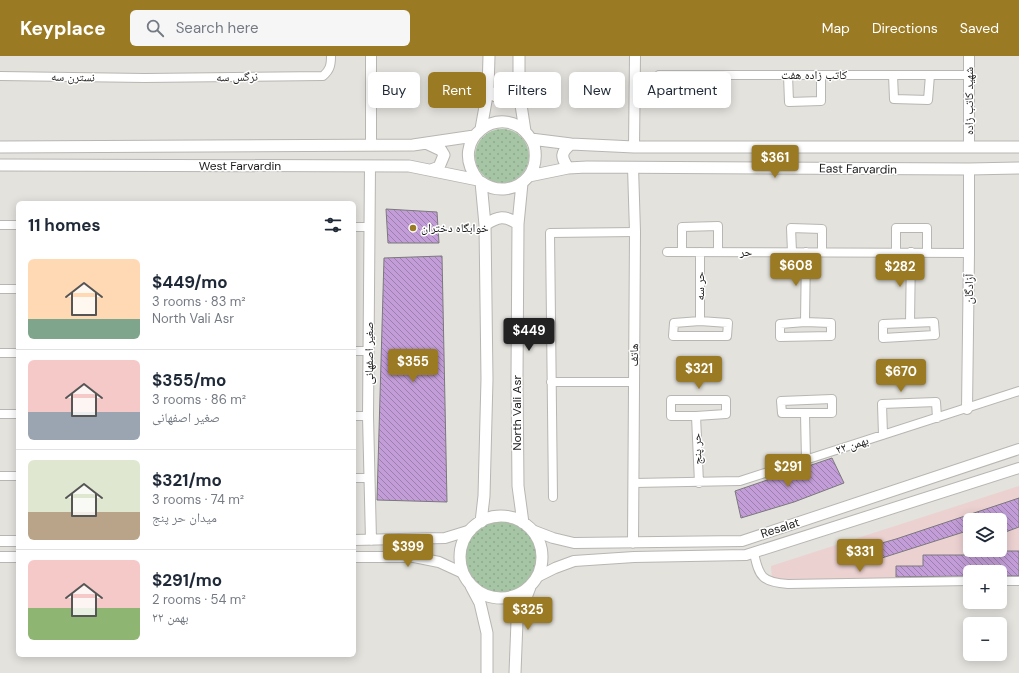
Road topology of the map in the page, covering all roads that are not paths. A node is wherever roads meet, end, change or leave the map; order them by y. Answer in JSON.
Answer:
{"nodes":[{"id":1,"x":331,"y":56,"type":"edge"},
{"id":2,"x":371,"y":56,"type":"edge"},
{"id":3,"x":488,"y":56,"type":"edge"},
{"id":4,"x":518,"y":56,"type":"edge"},
{"id":5,"x":635,"y":56,"type":"edge"},
{"id":6,"x":969,"y":56,"type":"edge"},
{"id":7,"x":518,"y":72,"type":"edge"},
{"id":8,"x":731,"y":75,"type":"edge"},
{"id":9,"x":788,"y":75,"type":"junction"},
{"id":10,"x":821,"y":75,"type":"junction"},
{"id":11,"x":893,"y":75,"type":"junction"},
{"id":12,"x":930,"y":75,"type":"junction"},
{"id":13,"x":969,"y":75,"type":"junction"},
{"id":14,"x":0,"y":76,"type":"edge"},
{"id":15,"x":145,"y":78,"type":"joint"},
{"id":16,"x":488,"y":90,"type":"junction"},
{"id":17,"x":494,"y":96,"type":"edge"},
{"id":18,"x":522,"y":108,"type":"edge"},
{"id":19,"x":478,"y":133,"type":"junction"},
{"id":20,"x":528,"y":135,"type":"junction"},
{"id":21,"x":426,"y":143,"type":"junction"},
{"id":22,"x":571,"y":144,"type":"junction"},
{"id":23,"x":371,"y":145,"type":"junction"},
{"id":24,"x":969,"y":146,"type":"junction"},
{"id":25,"x":0,"y":147,"type":"edge"},
{"id":26,"x":150,"y":147,"type":"junction"},
{"id":27,"x":634,"y":147,"type":"junction"},
{"id":28,"x":1019,"y":147,"type":"edge"},
{"id":29,"x":0,"y":165,"type":"edge"},
{"id":30,"x":151,"y":165,"type":"junction"},
{"id":31,"x":370,"y":166,"type":"junction"},
{"id":32,"x":633,"y":166,"type":"junction"},
{"id":33,"x":568,"y":168,"type":"junction"},
{"id":34,"x":1019,"y":168,"type":"edge"},
{"id":35,"x":431,"y":170,"type":"junction"},
{"id":36,"x":969,"y":170,"type":"junction"},
{"id":37,"x":526,"y":179,"type":"junction"},
{"id":38,"x":479,"y":181,"type":"junction"},
{"id":39,"x":518,"y":224,"type":"junction"},
{"id":40,"x":0,"y":225,"type":"edge"},
{"id":41,"x":16,"y":225,"type":"edge"},
{"id":42,"x":485,"y":225,"type":"junction"},
{"id":43,"x":356,"y":227,"type":"edge"},
{"id":44,"x":370,"y":227,"type":"junction"},
{"id":45,"x":635,"y":232,"type":"junction"},
{"id":46,"x":667,"y":252,"type":"dead end"},
{"id":47,"x":682,"y":252,"type":"junction"},
{"id":48,"x":700,"y":252,"type":"junction"},
{"id":49,"x":718,"y":252,"type":"junction"},
{"id":50,"x":792,"y":252,"type":"junction"},
{"id":51,"x":806,"y":252,"type":"junction"},
{"id":52,"x":822,"y":252,"type":"junction"},
{"id":53,"x":896,"y":252,"type":"junction"},
{"id":54,"x":911,"y":252,"type":"junction"},
{"id":55,"x":927,"y":252,"type":"junction"},
{"id":56,"x":969,"y":253,"type":"junction"},
{"id":57,"x":0,"y":289,"type":"edge"},
{"id":58,"x":16,"y":289,"type":"edge"},
{"id":59,"x":700,"y":321,"type":"junction"},
{"id":60,"x":805,"y":322,"type":"junction"},
{"id":61,"x":910,"y":323,"type":"junction"},
{"id":62,"x":356,"y":351,"type":"edge"},
{"id":63,"x":369,"y":351,"type":"junction"},
{"id":64,"x":0,"y":353,"type":"edge"},
{"id":65,"x":16,"y":353,"type":"edge"},
{"id":66,"x":552,"y":382,"type":"junction"},
{"id":67,"x":634,"y":382,"type":"junction"},
{"id":68,"x":1019,"y":391,"type":"edge"},
{"id":69,"x":967,"y":409,"type":"junction"},
{"id":70,"x":0,"y":414,"type":"edge"},
{"id":71,"x":16,"y":414,"type":"edge"},
{"id":72,"x":806,"y":414,"type":"junction"},
{"id":73,"x":356,"y":416,"type":"edge"},
{"id":74,"x":368,"y":416,"type":"junction"},
{"id":75,"x":696,"y":416,"type":"junction"},
{"id":76,"x":937,"y":418,"type":"junction"},
{"id":77,"x":883,"y":435,"type":"junction"},
{"id":78,"x":1019,"y":449,"type":"edge"},
{"id":79,"x":806,"y":460,"type":"junction"},
{"id":80,"x":1019,"y":468,"type":"edge"},
{"id":81,"x":0,"y":476,"type":"edge"},
{"id":82,"x":16,"y":476,"type":"edge"},
{"id":83,"x":356,"y":478,"type":"edge"},
{"id":84,"x":369,"y":478,"type":"junction"},
{"id":85,"x":634,"y":483,"type":"junction"},
{"id":86,"x":699,"y":483,"type":"junction"},
{"id":87,"x":553,"y":497,"type":"dead end"},
{"id":88,"x":481,"y":522,"type":"junction"},
{"id":89,"x":523,"y":523,"type":"junction"},
{"id":90,"x":471,"y":530,"type":"junction"},
{"id":91,"x":532,"y":530,"type":"junction"},
{"id":92,"x":0,"y":540,"type":"edge"},
{"id":93,"x":16,"y":540,"type":"edge"},
{"id":94,"x":356,"y":540,"type":"edge"},
{"id":95,"x":371,"y":540,"type":"junction"},
{"id":96,"x":633,"y":543,"type":"junction"},
{"id":97,"x":754,"y":552,"type":"junction"},
{"id":98,"x":0,"y":557,"type":"edge"},
{"id":99,"x":16,"y":557,"type":"edge"},
{"id":100,"x":356,"y":557,"type":"edge"},
{"id":101,"x":538,"y":577,"type":"junction"},
{"id":102,"x":466,"y":578,"type":"junction"},
{"id":103,"x":963,"y":581,"type":"edge"},
{"id":104,"x":1007,"y":581,"type":"edge"},
{"id":105,"x":1019,"y":581,"type":"edge"},
{"id":106,"x":530,"y":587,"type":"junction"},
{"id":107,"x":487,"y":673,"type":"edge"},
{"id":108,"x":514,"y":673,"type":"edge"}],
"edges":[{"from":1,"to":15,"type":"street","name":"نرگس سه"},
{"from":2,"to":23,"type":"street"},
{"from":3,"to":16,"type":"main road"},
{"from":4,"to":7,"type":"main road"},
{"from":5,"to":27,"type":"street"},
{"from":6,"to":13,"type":"street","name":"شهید کاتب زاده"},
{"from":8,"to":9,"type":"street","name":"کاتب زاده هفت"},
{"from":9,"to":10,"type":"street","name":"کاتب زاده هفت"},
{"from":9,"to":10,"type":"street"},
{"from":10,"to":11,"type":"street","name":"کاتب زاده هفت"},
{"from":11,"to":12,"type":"street","name":"کاتب زاده هفت"},
{"from":11,"to":12,"type":"street"},
{"from":12,"to":13,"type":"street","name":"کاتب زاده هفت"},
{"from":13,"to":24,"type":"street","name":"شهید کاتب زاده"},
{"from":14,"to":15,"type":"street","name":"نسترن سه"},
{"from":16,"to":17,"type":"main road"},
{"from":16,"to":19,"type":"main road"},
{"from":18,"to":20,"type":"main road"},
{"from":19,"to":20,"type":"main road"},
{"from":19,"to":21,"type":"main road","name":"West Farvardin"},
{"from":19,"to":38,"type":"main road"},
{"from":20,"to":22,"type":"main road","name":"East Farvardin"},
{"from":20,"to":37,"type":"main road"},
{"from":21,"to":23,"type":"main road","name":"West Farvardin"},
{"from":21,"to":35,"type":"main road"},
{"from":22,"to":27,"type":"main road","name":"East Farvardin"},
{"from":22,"to":33,"type":"main road"},
{"from":23,"to":26,"type":"main road","name":"West Farvardin"},
{"from":24,"to":27,"type":"main road","name":"East Farvardin"},
{"from":24,"to":28,"type":"main road","name":"East Farvardin"},
{"from":25,"to":26,"type":"main road","name":"West Farvardin"},
{"from":26,"to":30,"type":"main road"},
{"from":29,"to":30,"type":"main road","name":"West Farvardin"},
{"from":30,"to":31,"type":"main road","name":"West Farvardin"},
{"from":31,"to":35,"type":"main road","name":"West Farvardin"},
{"from":31,"to":44,"type":"street","name":"صغیر اصفهانی"},
{"from":32,"to":33,"type":"main road","name":"East Farvardin"},
{"from":32,"to":36,"type":"main road","name":"East Farvardin"},
{"from":32,"to":45,"type":"street","name":"هاتف"},
{"from":33,"to":37,"type":"main road","name":"East Farvardin"},
{"from":34,"to":36,"type":"main road","name":"East Farvardin"},
{"from":35,"to":38,"type":"main road","name":"West Farvardin"},
{"from":36,"to":56,"type":"street","name":"آزادگان"},
{"from":37,"to":38,"type":"main road"},
{"from":37,"to":39,"type":"main road","name":"North Vali Asr"},
{"from":38,"to":42,"type":"main road"},
{"from":39,"to":42,"type":"main road"},
{"from":39,"to":89,"type":"main road","name":"North Vali Asr"},
{"from":40,"to":41,"type":"street"},
{"from":42,"to":88,"type":"main road"},
{"from":43,"to":44,"type":"street"},
{"from":44,"to":63,"type":"street","name":"صغیر اصفهانی"},
{"from":45,"to":66,"type":"street"},
{"from":45,"to":67,"type":"street","name":"هاتف"},
{"from":46,"to":47,"type":"street","name":"حر"},
{"from":47,"to":48,"type":"street","name":"حر"},
{"from":47,"to":49,"type":"street"},
{"from":48,"to":49,"type":"street","name":"حر"},
{"from":48,"to":59,"type":"street","name":"حر سه"},
{"from":49,"to":50,"type":"street","name":"حر"},
{"from":50,"to":51,"type":"street","name":"حر"},
{"from":50,"to":52,"type":"street"},
{"from":51,"to":52,"type":"street","name":"حر"},
{"from":51,"to":60,"type":"street"},
{"from":52,"to":53,"type":"street","name":"حر"},
{"from":53,"to":54,"type":"street","name":"حر"},
{"from":53,"to":55,"type":"street"},
{"from":54,"to":55,"type":"street","name":"حر"},
{"from":54,"to":61,"type":"street"},
{"from":55,"to":56,"type":"street","name":"حر"},
{"from":56,"to":69,"type":"street","name":"آزادگان"},
{"from":57,"to":58,"type":"street"},
{"from":59,"to":59,"type":"street"},
{"from":60,"to":60,"type":"street"},
{"from":61,"to":61,"type":"street"},
{"from":62,"to":63,"type":"street"},
{"from":63,"to":74,"type":"street","name":"صغیر اصفهانی"},
{"from":64,"to":65,"type":"street"},
{"from":66,"to":67,"type":"street"},
{"from":66,"to":87,"type":"street"},
{"from":67,"to":85,"type":"street","name":"هاتف"},
{"from":68,"to":69,"type":"street","name":"۲۲ بهمن"},
{"from":69,"to":76,"type":"street","name":"۲۲ بهمن"},
{"from":70,"to":71,"type":"street"},
{"from":72,"to":72,"type":"street"},
{"from":72,"to":79,"type":"street"},
{"from":73,"to":74,"type":"street"},
{"from":74,"to":84,"type":"street","name":"صغیر اصفهانی"},
{"from":75,"to":75,"type":"street"},
{"from":75,"to":86,"type":"street","name":"حر پنج"},
{"from":76,"to":77,"type":"street","name":"۲۲ بهمن"},
{"from":76,"to":77,"type":"street"},
{"from":77,"to":79,"type":"street","name":"۲۲ بهمن"},
{"from":78,"to":96,"type":"street","name":"Resalat"},
{"from":79,"to":86,"type":"street","name":"۲۲ بهمن"},
{"from":80,"to":97,"type":"street","name":"Resalat"},
{"from":81,"to":82,"type":"street"},
{"from":83,"to":84,"type":"street"},
{"from":84,"to":95,"type":"street","name":"صغیر اصفهانی"},
{"from":85,"to":86,"type":"street","name":"۲۲ بهمن"},
{"from":85,"to":96,"type":"street","name":"هاتف"},
{"from":88,"to":89,"type":"main road"},
{"from":88,"to":90,"type":"main road"},
{"from":89,"to":91,"type":"main road"},
{"from":90,"to":95,"type":"street"},
{"from":90,"to":102,"type":"main road"},
{"from":91,"to":96,"type":"street","name":"Resalat"},
{"from":91,"to":101,"type":"main road"},
{"from":92,"to":93,"type":"street"},
{"from":94,"to":95,"type":"street"},
{"from":97,"to":101,"type":"street","name":"Resalat"},
{"from":97,"to":103,"type":"street"},
{"from":98,"to":99,"type":"street"},
{"from":100,"to":102,"type":"street"},
{"from":101,"to":106,"type":"main road"},
{"from":102,"to":106,"type":"main road"},
{"from":102,"to":107,"type":"main road"},
{"from":104,"to":105,"type":"street"},
{"from":106,"to":108,"type":"main road"}]}
